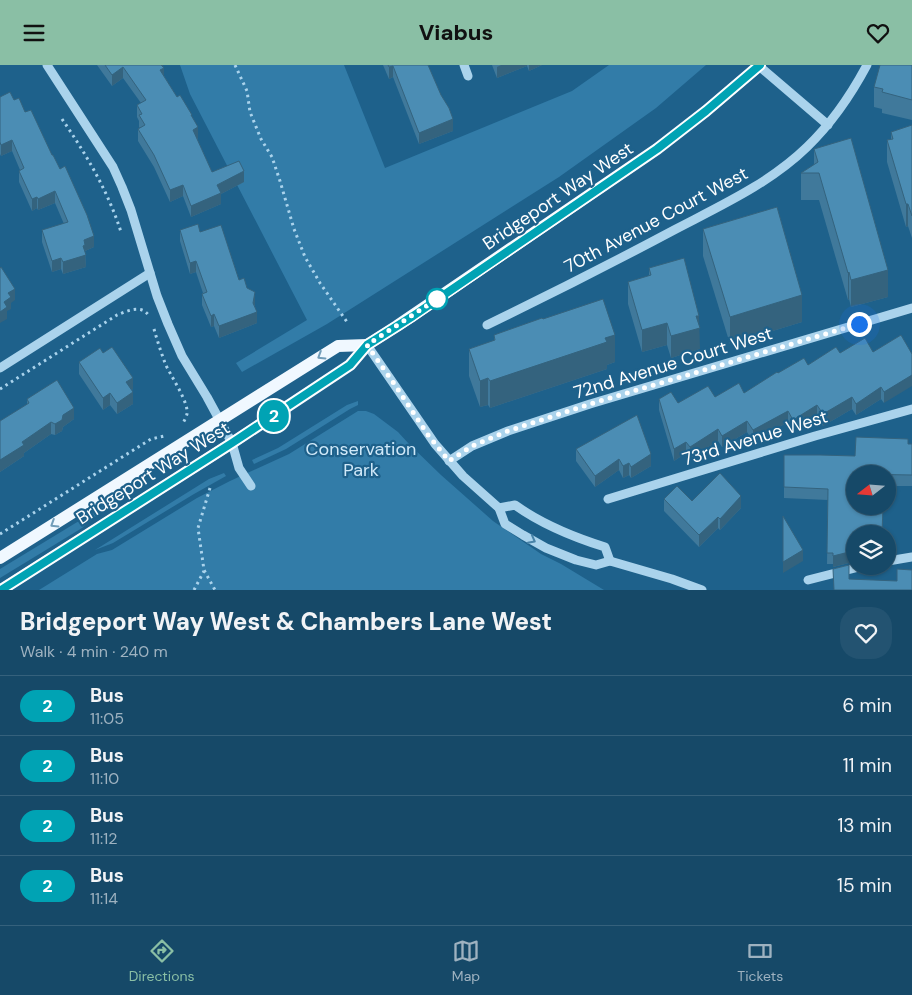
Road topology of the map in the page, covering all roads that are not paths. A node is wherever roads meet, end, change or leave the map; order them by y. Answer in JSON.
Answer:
{"nodes":[{"id":1,"x":47,"y":65,"type":"edge"},
{"id":2,"x":464,"y":65,"type":"edge"},
{"id":3,"x":867,"y":65,"type":"edge"},
{"id":4,"x":759,"y":66,"type":"edge"},
{"id":5,"x":468,"y":76,"type":"dead end"},
{"id":6,"x":828,"y":125,"type":"junction"},
{"id":7,"x":150,"y":273,"type":"junction"},
{"id":8,"x":912,"y":308,"type":"edge"},
{"id":9,"x":487,"y":325,"type":"dead end"},
{"id":10,"x":367,"y":345,"type":"junction"},
{"id":11,"x":0,"y":368,"type":"edge"},
{"id":12,"x":912,"y":409,"type":"edge"},
{"id":13,"x":220,"y":420,"type":"junction"},
{"id":14,"x":232,"y":443,"type":"junction"},
{"id":15,"x":449,"y":461,"type":"junction"},
{"id":16,"x":251,"y":486,"type":"dead end"},
{"id":17,"x":608,"y":499,"type":"dead end"},
{"id":18,"x":499,"y":508,"type":"junction"},
{"id":19,"x":912,"y":557,"type":"edge"},
{"id":20,"x":0,"y":558,"type":"edge"},
{"id":21,"x":896,"y":560,"type":"edge"},
{"id":22,"x":610,"y":561,"type":"junction"},
{"id":23,"x":846,"y":570,"type":"edge"},
{"id":24,"x":808,"y":580,"type":"dead end"},
{"id":25,"x":1,"y":590,"type":"edge"},
{"id":26,"x":702,"y":590,"type":"edge"}],
"edges":[{"from":1,"to":7,"type":"street"},
{"from":2,"to":5,"type":"street"},
{"from":3,"to":6,"type":"street","name":"70th Avenue Court West"},
{"from":4,"to":6,"type":"street"},
{"from":4,"to":10,"type":"main road","name":"Bridgeport Way West"},
{"from":6,"to":9,"type":"street","name":"70th Avenue Court West"},
{"from":7,"to":11,"type":"street"},
{"from":7,"to":13,"type":"street"},
{"from":8,"to":15,"type":"street","name":"72nd Avenue Court West"},
{"from":10,"to":13,"type":"main road","name":"Bridgeport Way West","one_way":true},
{"from":10,"to":14,"type":"main road","name":"Bridgeport Way West"},
{"from":10,"to":15,"type":"street"},
{"from":12,"to":17,"type":"street","name":"73rd Avenue West"},
{"from":13,"to":14,"type":"street"},
{"from":13,"to":20,"type":"main road","name":"Bridgeport Way West","one_way":true},
{"from":14,"to":16,"type":"street"},
{"from":14,"to":25,"type":"main road","name":"Bridgeport Way West"},
{"from":15,"to":18,"type":"street"},
{"from":18,"to":22,"type":"street"},
{"from":18,"to":22,"type":"street","one_way":true},
{"from":19,"to":21,"type":"street"},
{"from":22,"to":26,"type":"street"},
{"from":23,"to":24,"type":"street"}]}
